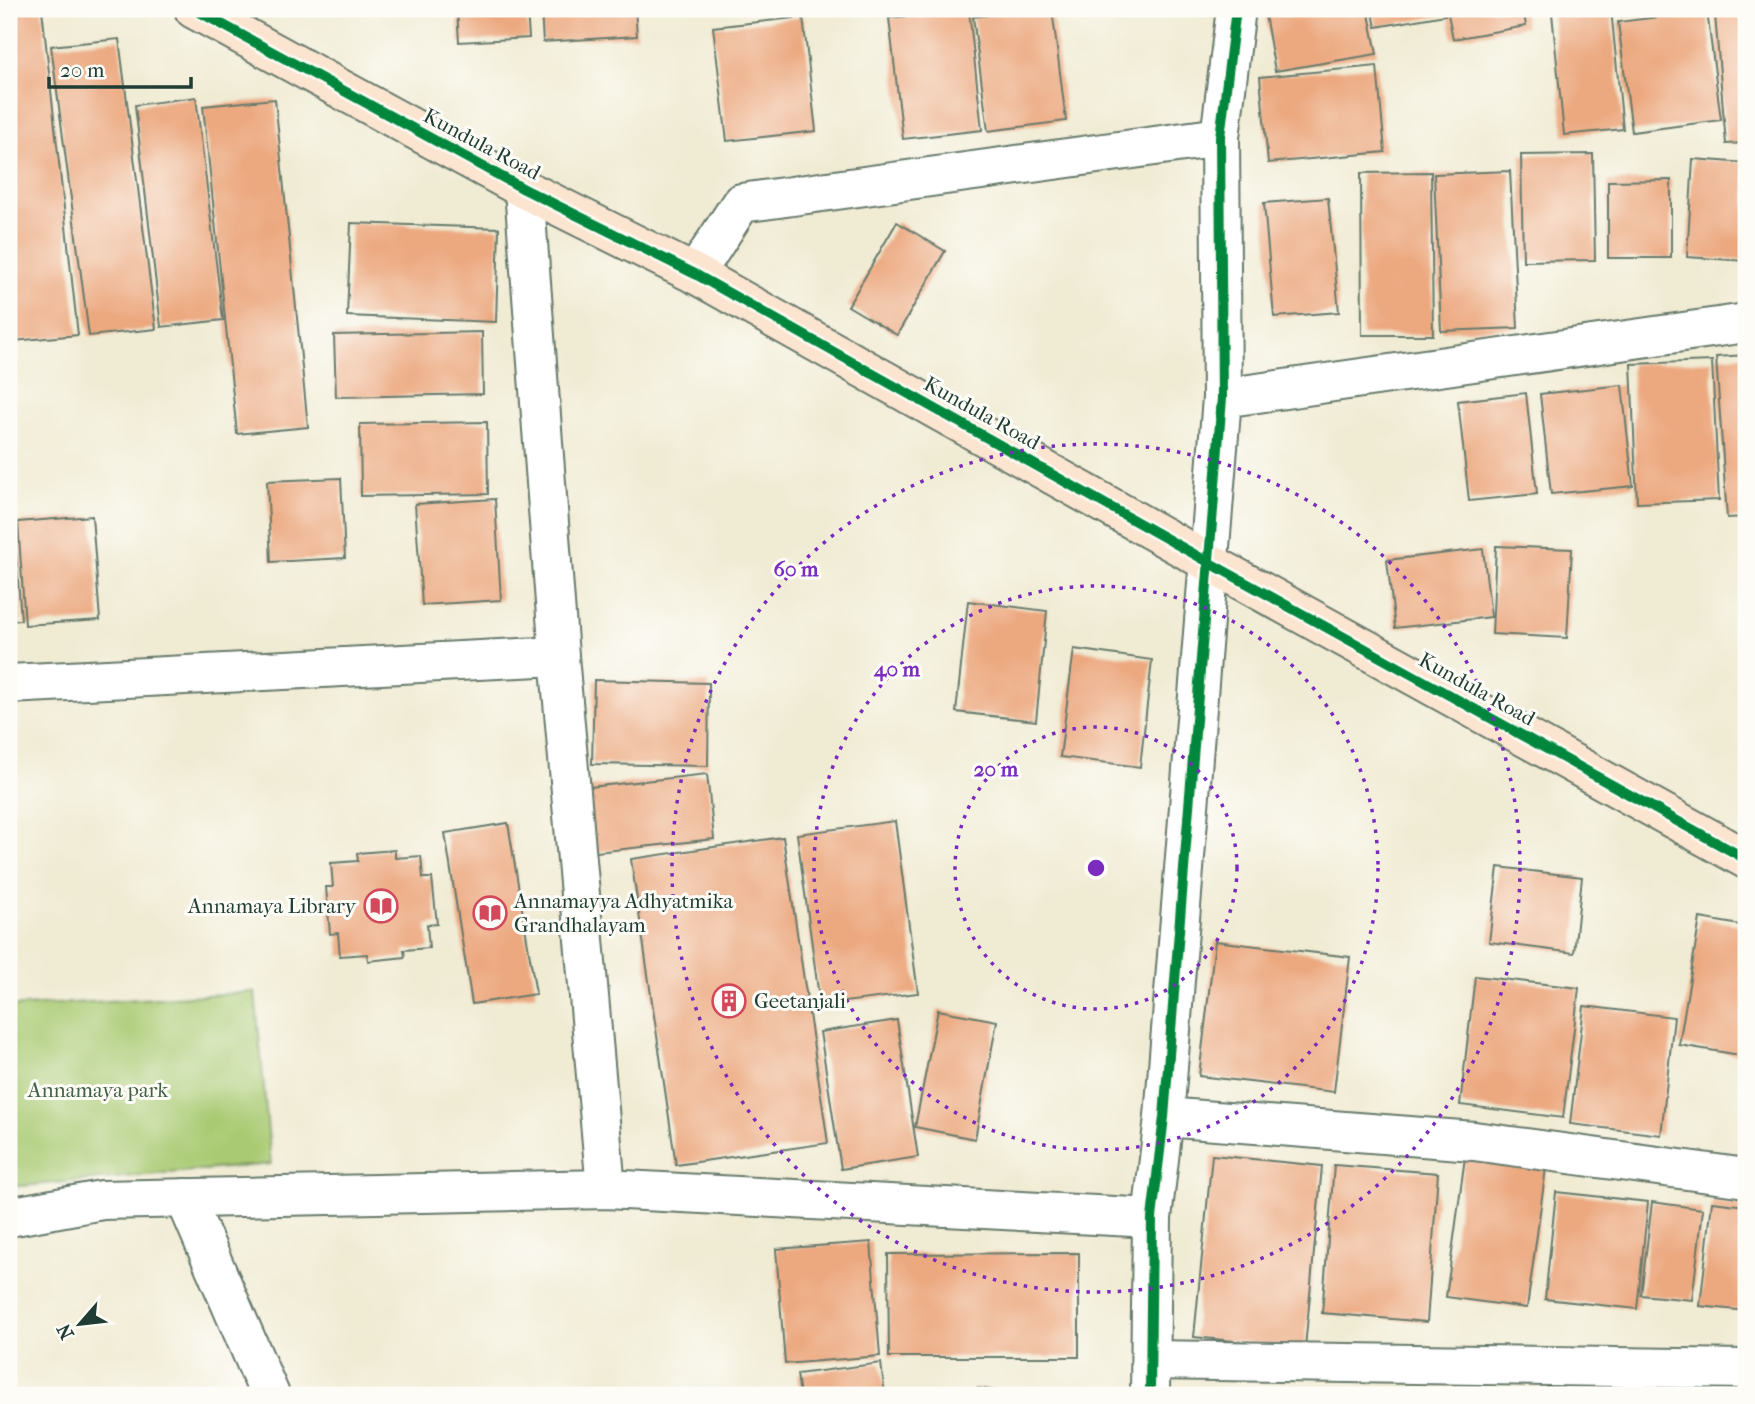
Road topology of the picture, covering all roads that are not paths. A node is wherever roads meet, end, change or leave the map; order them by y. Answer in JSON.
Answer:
{"nodes":[{"id":1,"x":194,"y":9,"type":"edge"},
{"id":2,"x":1236,"y":9,"type":"edge"},
{"id":3,"x":1220,"y":137,"type":"junction"},
{"id":4,"x":524,"y":189,"type":"junction"},
{"id":5,"x":695,"y":274,"type":"junction"},
{"id":6,"x":1746,"y":323,"type":"edge"},
{"id":7,"x":1222,"y":398,"type":"junction"},
{"id":8,"x":1210,"y":563,"type":"junction"},
{"id":9,"x":559,"y":656,"type":"junction"},
{"id":10,"x":9,"y":684,"type":"edge"},
{"id":11,"x":1746,"y":859,"type":"edge"},
{"id":12,"x":1164,"y":1117,"type":"junction"},
{"id":13,"x":1746,"y":1178,"type":"edge"},
{"id":14,"x":606,"y":1189,"type":"junction"},
{"id":15,"x":185,"y":1198,"type":"junction"},
{"id":16,"x":9,"y":1217,"type":"edge"},
{"id":17,"x":1152,"y":1218,"type":"junction"},
{"id":18,"x":1746,"y":1369,"type":"edge"},
{"id":19,"x":1151,"y":1378,"type":"edge"},
{"id":20,"x":270,"y":1395,"type":"edge"}],
"edges":[{"from":1,"to":4,"type":"street","name":"Kundula Road"},
{"from":2,"to":3,"type":"street"},
{"from":3,"to":5,"type":"street"},
{"from":3,"to":7,"type":"street"},
{"from":4,"to":5,"type":"street","name":"Kundula Road"},
{"from":4,"to":9,"type":"street"},
{"from":5,"to":8,"type":"street","name":"Kundula Road"},
{"from":6,"to":7,"type":"street"},
{"from":7,"to":8,"type":"street"},
{"from":8,"to":11,"type":"street","name":"Kundula Road"},
{"from":8,"to":12,"type":"street"},
{"from":9,"to":10,"type":"street"},
{"from":9,"to":14,"type":"street"},
{"from":12,"to":13,"type":"street"},
{"from":12,"to":17,"type":"street"},
{"from":14,"to":15,"type":"street"},
{"from":14,"to":17,"type":"street"},
{"from":15,"to":16,"type":"street"},
{"from":15,"to":20,"type":"street"},
{"from":17,"to":19,"type":"street"},
{"from":18,"to":19,"type":"street"}]}
